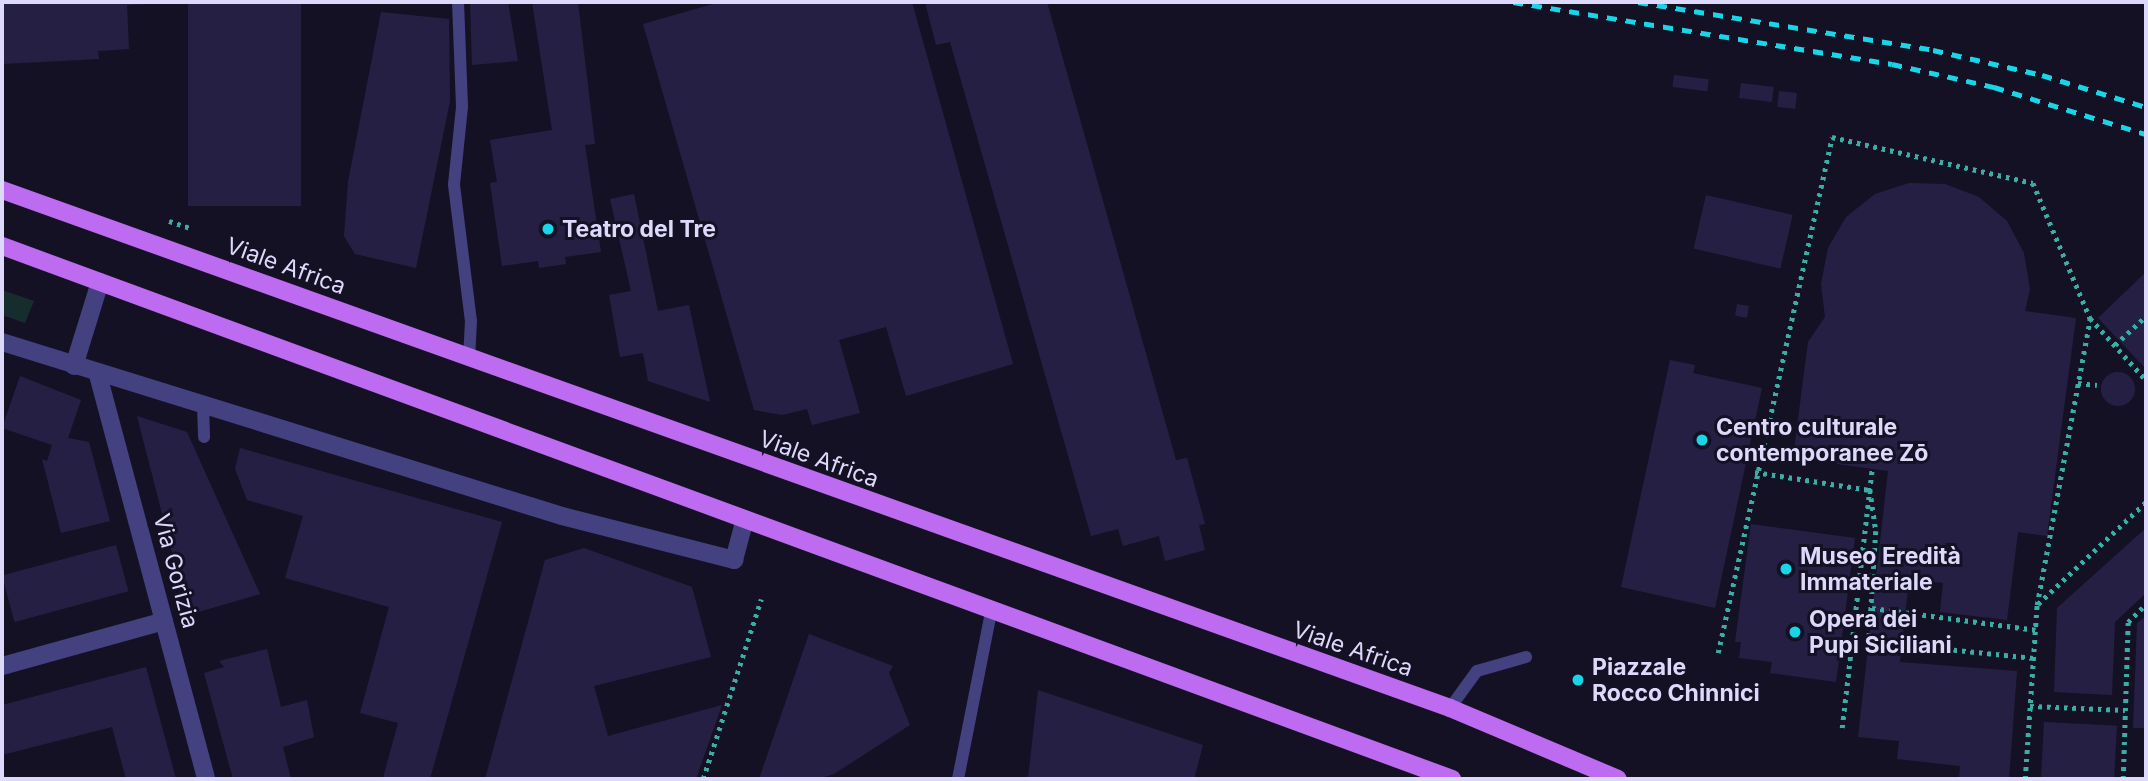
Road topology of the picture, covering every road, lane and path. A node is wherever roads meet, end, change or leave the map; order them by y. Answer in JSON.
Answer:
{"nodes":[{"id":1,"x":458,"y":2,"type":"edge"},
{"id":2,"x":2,"y":190,"type":"edge"},
{"id":3,"x":2,"y":246,"type":"edge"},
{"id":4,"x":100,"y":282,"type":"junction"},
{"id":5,"x":2146,"y":316,"type":"edge"},
{"id":6,"x":2090,"y":318,"type":"junction"},
{"id":7,"x":2,"y":342,"type":"edge"},
{"id":8,"x":2115,"y":345,"type":"junction"},
{"id":9,"x":469,"y":360,"type":"junction"},
{"id":10,"x":74,"y":366,"type":"junction"},
{"id":11,"x":98,"y":375,"type":"junction"},
{"id":12,"x":2146,"y":380,"type":"edge"},
{"id":13,"x":2078,"y":383,"type":"junction"},
{"id":14,"x":2097,"y":385,"type":"dead end"},
{"id":15,"x":203,"y":406,"type":"junction"},
{"id":16,"x":204,"y":437,"type":"dead end"},
{"id":17,"x":1872,"y":469,"type":"dead end"},
{"id":18,"x":1755,"y":472,"type":"junction"},
{"id":19,"x":1870,"y":490,"type":"junction"},
{"id":20,"x":2146,"y":502,"type":"edge"},
{"id":21,"x":745,"y":519,"type":"junction"},
{"id":22,"x":761,"y":599,"type":"dead end"},
{"id":23,"x":2146,"y":604,"type":"edge"},
{"id":24,"x":2037,"y":605,"type":"junction"},
{"id":25,"x":992,"y":607,"type":"junction"},
{"id":26,"x":1872,"y":608,"type":"junction"},
{"id":27,"x":164,"y":621,"type":"junction"},
{"id":28,"x":2036,"y":630,"type":"junction"},
{"id":29,"x":1718,"y":653,"type":"dead end"},
{"id":30,"x":1526,"y":657,"type":"dead end"},
{"id":31,"x":2034,"y":658,"type":"junction"},
{"id":32,"x":2,"y":666,"type":"edge"},
{"id":33,"x":2030,"y":706,"type":"junction"},
{"id":34,"x":1450,"y":708,"type":"junction"},
{"id":35,"x":2125,"y":710,"type":"junction"},
{"id":36,"x":1842,"y":728,"type":"dead end"},
{"id":37,"x":206,"y":779,"type":"edge"},
{"id":38,"x":703,"y":779,"type":"edge"},
{"id":39,"x":958,"y":779,"type":"edge"},
{"id":40,"x":1452,"y":779,"type":"edge"},
{"id":41,"x":1618,"y":779,"type":"edge"},
{"id":42,"x":2025,"y":779,"type":"edge"},
{"id":43,"x":2123,"y":779,"type":"edge"}],
"edges":[{"from":1,"to":9,"type":"lane"},
{"from":2,"to":9,"type":"main road","name":"Viale Africa"},
{"from":3,"to":4,"type":"main road"},
{"from":4,"to":10,"type":"street"},
{"from":4,"to":21,"type":"main road"},
{"from":5,"to":8,"type":"path"},
{"from":6,"to":8,"type":"path"},
{"from":6,"to":13,"type":"path"},
{"from":6,"to":18,"type":"path"},
{"from":7,"to":10,"type":"street"},
{"from":8,"to":12,"type":"path"},
{"from":9,"to":34,"type":"main road","name":"Viale Africa"},
{"from":10,"to":11,"type":"street"},
{"from":11,"to":15,"type":"street"},
{"from":11,"to":27,"type":"street","name":"Via Gorizia"},
{"from":13,"to":14,"type":"path"},
{"from":13,"to":24,"type":"path"},
{"from":15,"to":16,"type":"lane"},
{"from":15,"to":21,"type":"street"},
{"from":17,"to":19,"type":"path"},
{"from":18,"to":19,"type":"path"},
{"from":18,"to":29,"type":"path"},
{"from":19,"to":26,"type":"path"},
{"from":19,"to":36,"type":"path"},
{"from":20,"to":24,"type":"path"},
{"from":21,"to":25,"type":"main road"},
{"from":22,"to":38,"type":"path"},
{"from":23,"to":35,"type":"path"},
{"from":24,"to":28,"type":"path"},
{"from":25,"to":39,"type":"lane"},
{"from":25,"to":40,"type":"main road"},
{"from":26,"to":28,"type":"path"},
{"from":26,"to":31,"type":"path"},
{"from":27,"to":32,"type":"street"},
{"from":27,"to":37,"type":"street","name":"Via Gorizia"},
{"from":28,"to":31,"type":"path"},
{"from":30,"to":34,"type":"lane"},
{"from":31,"to":33,"type":"path"},
{"from":33,"to":35,"type":"path"},
{"from":33,"to":42,"type":"path"},
{"from":34,"to":41,"type":"main road","name":"Viale Africa"},
{"from":35,"to":43,"type":"path"}]}
